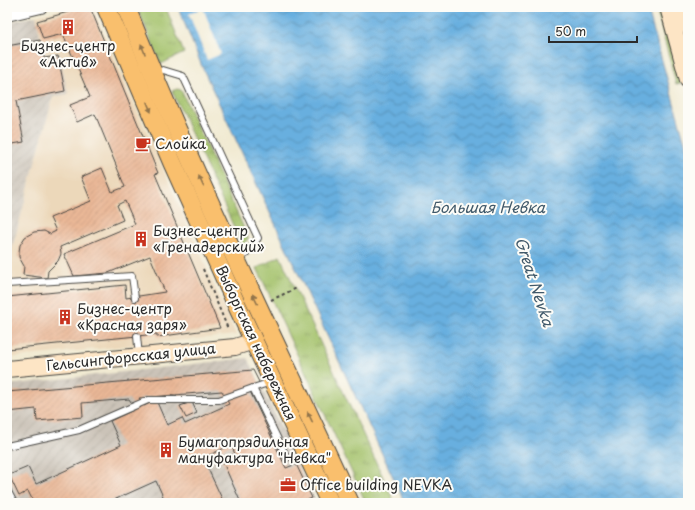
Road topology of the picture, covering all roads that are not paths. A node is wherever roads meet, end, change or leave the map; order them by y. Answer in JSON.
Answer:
{"nodes":[{"id":1,"x":42,"y":7,"type":"edge"},
{"id":2,"x":106,"y":7,"type":"edge"},
{"id":3,"x":126,"y":7,"type":"edge"},
{"id":4,"x":668,"y":7,"type":"edge"},
{"id":5,"x":683,"y":7,"type":"edge"},
{"id":6,"x":7,"y":15,"type":"edge"},
{"id":7,"x":688,"y":26,"type":"edge"},
{"id":8,"x":152,"y":74,"type":"junction"},
{"id":9,"x":688,"y":80,"type":"edge"},
{"id":10,"x":236,"y":259,"type":"junction"},
{"id":11,"x":7,"y":284,"type":"edge"},
{"id":12,"x":135,"y":298,"type":"dead end"},
{"id":13,"x":138,"y":336,"type":"dead end"},
{"id":14,"x":254,"y":341,"type":"junction"},
{"id":15,"x":139,"y":356,"type":"junction"},
{"id":16,"x":7,"y":369,"type":"edge"},
{"id":17,"x":272,"y":381,"type":"junction"},
{"id":18,"x":253,"y":388,"type":"junction"},
{"id":19,"x":7,"y":446,"type":"edge"},
{"id":20,"x":287,"y":458,"type":"dead end"},
{"id":21,"x":7,"y":490,"type":"edge"},
{"id":22,"x":14,"y":503,"type":"edge"},
{"id":23,"x":330,"y":503,"type":"edge"},
{"id":24,"x":350,"y":503,"type":"edge"}],
"edges":[{"from":1,"to":6,"type":"street"},
{"from":2,"to":14,"type":"main road","name":"Выборгская набережная","one_way":true},
{"from":8,"to":3,"type":"main road","name":"Выборгская набережная","one_way":true},
{"from":4,"to":9,"type":"street"},
{"from":5,"to":7,"type":"street"},
{"from":10,"to":8,"type":"main road","name":"Выборгская набережная","one_way":true},
{"from":8,"to":10,"type":"lane"},
{"from":24,"to":10,"type":"main road","name":"Выборгская набережная","one_way":true},
{"from":11,"to":12,"type":"lane"},
{"from":13,"to":15,"type":"lane"},
{"from":14,"to":15,"type":"street","name":"Гельсингфорсская улица"},
{"from":14,"to":17,"type":"main road","name":"Выборгская набережная"},
{"from":15,"to":16,"type":"street","name":"Гельсингфорсская улица"},
{"from":17,"to":18,"type":"lane"},
{"from":17,"to":23,"type":"main road","name":"Выборгская набережная"},
{"from":18,"to":19,"type":"lane"},
{"from":18,"to":20,"type":"lane"},
{"from":21,"to":22,"type":"lane"}]}
